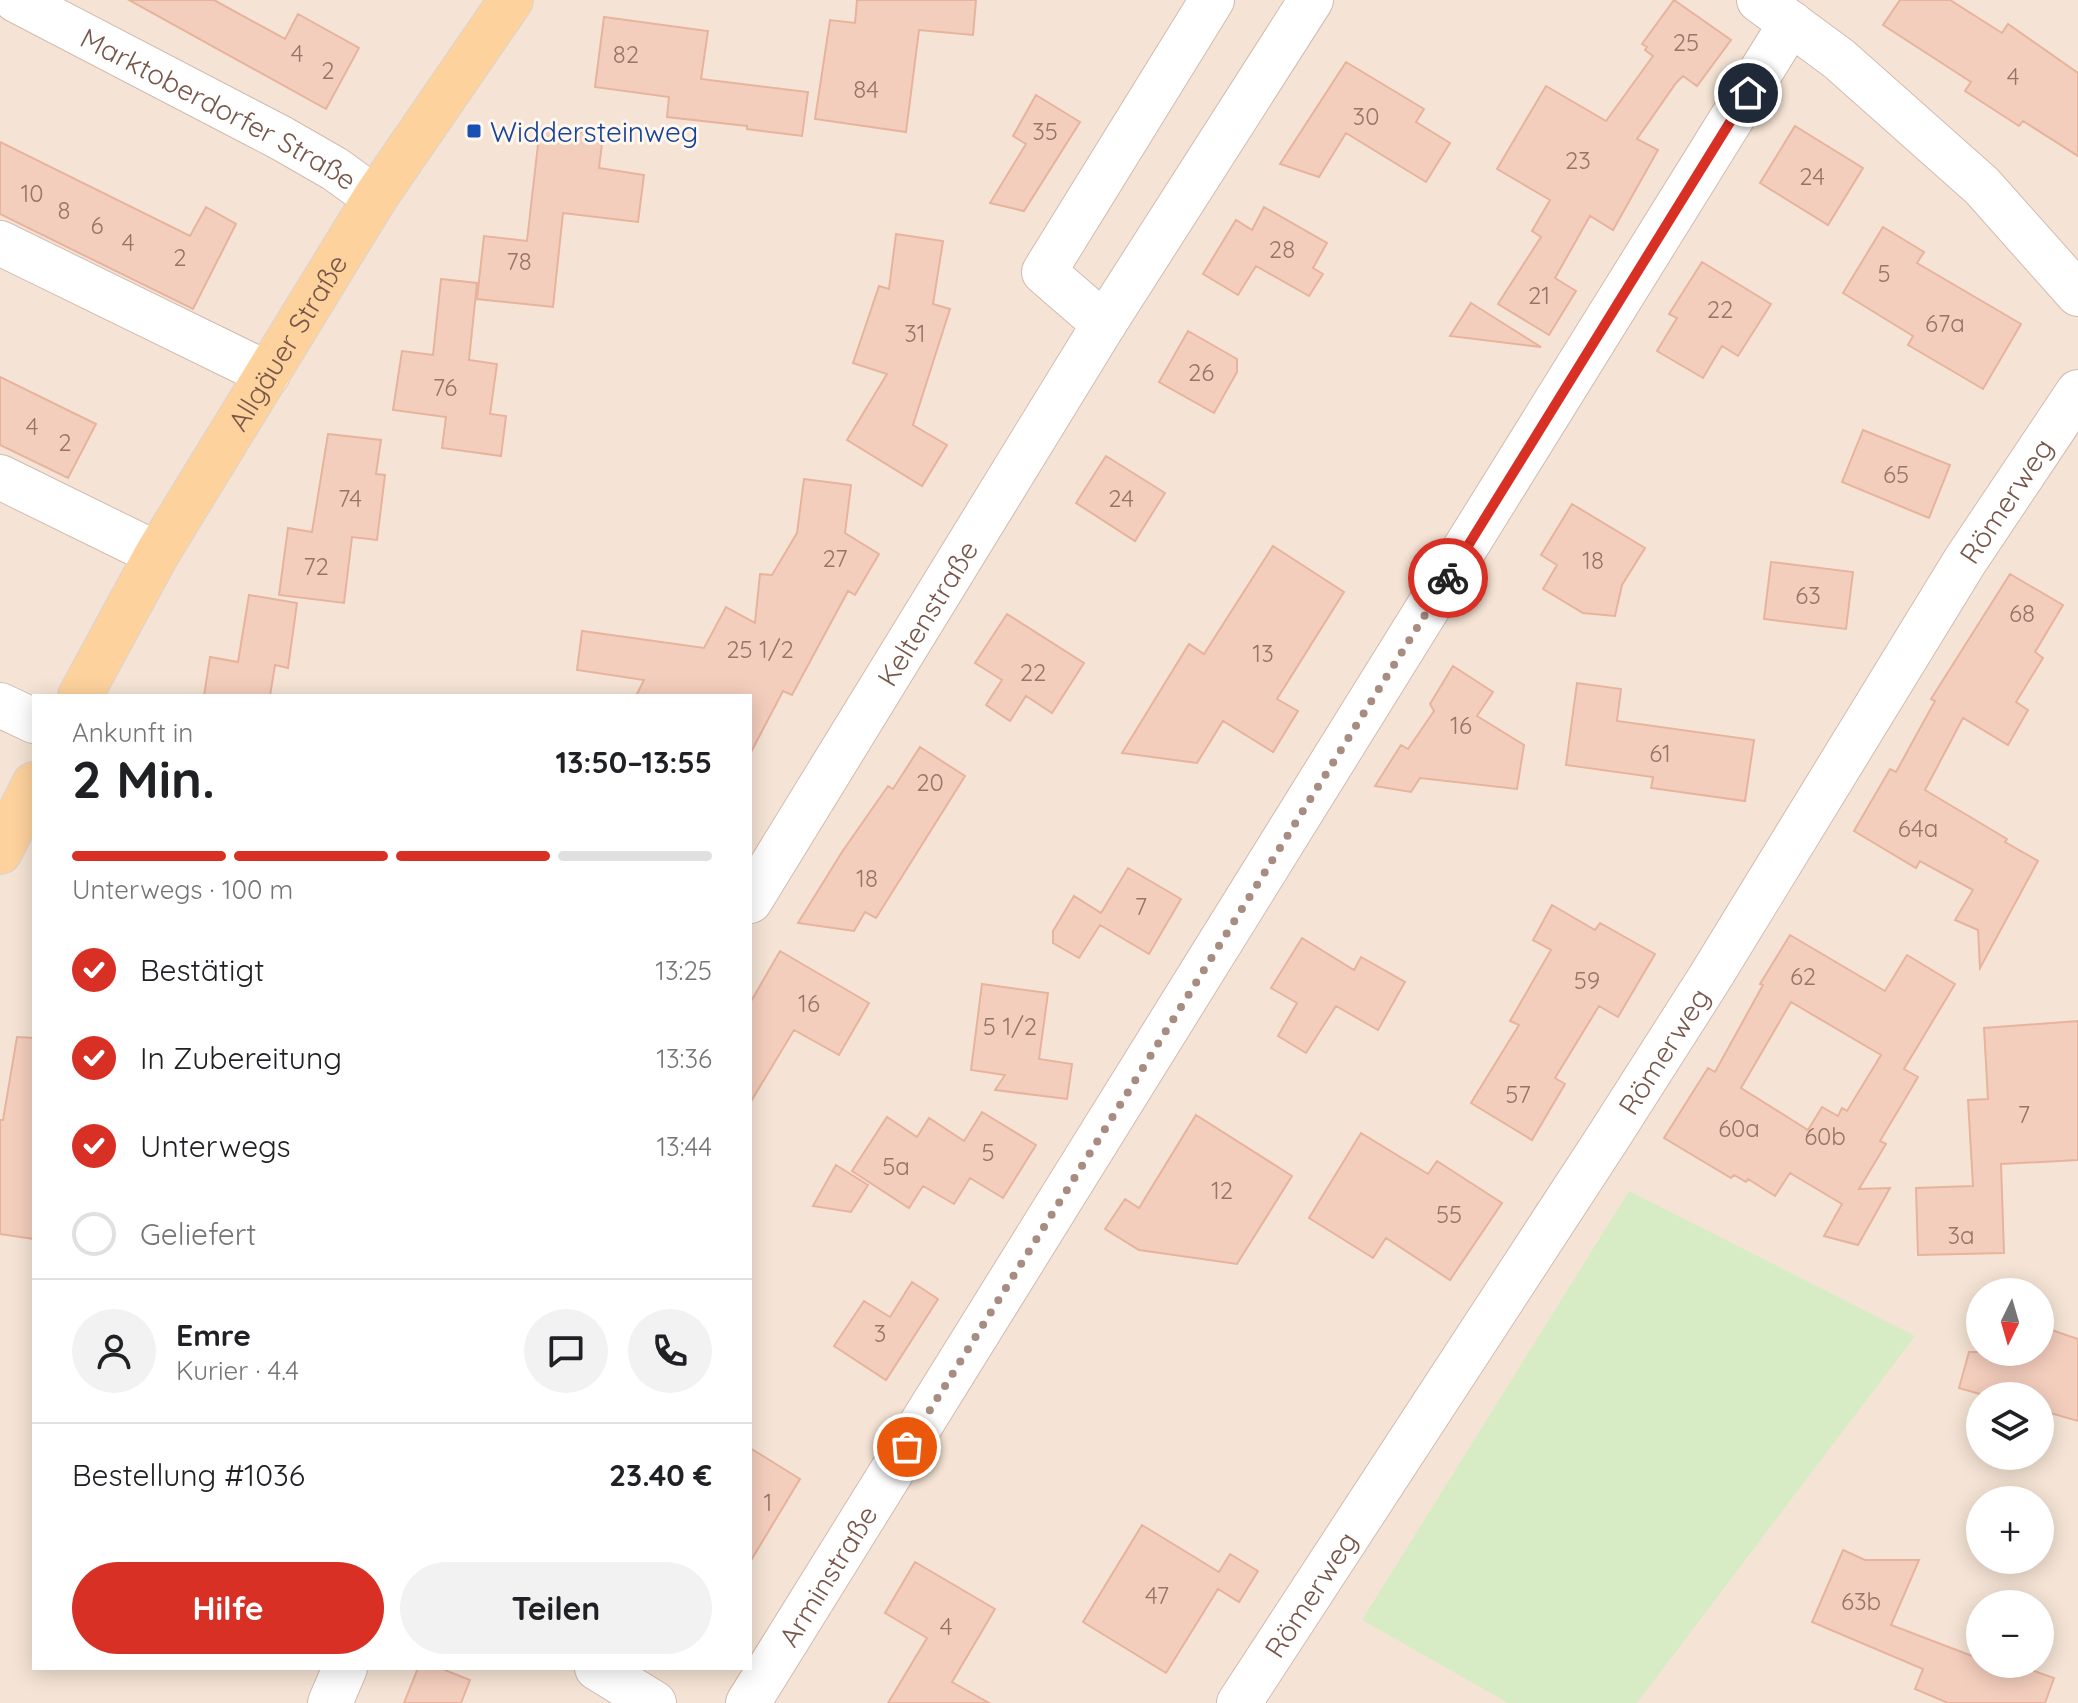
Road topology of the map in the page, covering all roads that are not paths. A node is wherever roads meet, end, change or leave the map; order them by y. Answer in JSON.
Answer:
{"nodes":[{"id":1,"x":16,"y":0,"type":"edge"},
{"id":2,"x":511,"y":0,"type":"edge"},
{"id":3,"x":1212,"y":0,"type":"edge"},
{"id":4,"x":1311,"y":0,"type":"edge"},
{"id":5,"x":1775,"y":11,"type":"edge"},
{"id":6,"x":81,"y":16,"type":"edge"},
{"id":7,"x":375,"y":198,"type":"junction"},
{"id":8,"x":0,"y":243,"type":"edge"},
{"id":9,"x":2078,"y":294,"type":"edge"},
{"id":10,"x":1104,"y":324,"type":"junction"},
{"id":11,"x":268,"y":374,"type":"junction"},
{"id":12,"x":2078,"y":392,"type":"edge"},
{"id":13,"x":0,"y":477,"type":"edge"},
{"id":14,"x":157,"y":554,"type":"junction"},
{"id":15,"x":81,"y":694,"type":"edge"},
{"id":16,"x":0,"y":705,"type":"edge"},
{"id":17,"x":32,"y":720,"type":"edge"},
{"id":18,"x":32,"y":788,"type":"edge"},
{"id":19,"x":0,"y":852,"type":"edge"},
{"id":20,"x":752,"y":898,"type":"edge"},
{"id":21,"x":344,"y":1670,"type":"edge"},
{"id":22,"x":600,"y":1670,"type":"edge"},
{"id":23,"x":330,"y":1703,"type":"edge"},
{"id":24,"x":654,"y":1703,"type":"edge"},
{"id":25,"x":748,"y":1703,"type":"edge"},
{"id":26,"x":1239,"y":1703,"type":"edge"}],
"edges":[{"from":1,"to":6,"type":"street","name":"Marktoberdorfer Straße"},
{"from":2,"to":7,"type":"main road","name":"Allgäuer Straße"},
{"from":3,"to":10,"type":"street"},
{"from":4,"to":10,"type":"street","name":"Keltenstraße"},
{"from":5,"to":9,"type":"street"},
{"from":5,"to":25,"type":"street","name":"Arminstraße"},
{"from":6,"to":7,"type":"street","name":"Marktoberdorfer Straße"},
{"from":7,"to":11,"type":"main road","name":"Allgäuer Straße"},
{"from":8,"to":11,"type":"street"},
{"from":10,"to":20,"type":"street","name":"Keltenstraße"},
{"from":11,"to":14,"type":"main road","name":"Allgäuer Straße"},
{"from":12,"to":26,"type":"street","name":"Römerweg"},
{"from":13,"to":14,"type":"street"},
{"from":14,"to":15,"type":"main road","name":"Allgäuer Straße"},
{"from":16,"to":17,"type":"street"},
{"from":18,"to":19,"type":"main road"},
{"from":21,"to":23,"type":"street"},
{"from":22,"to":24,"type":"street"}]}
